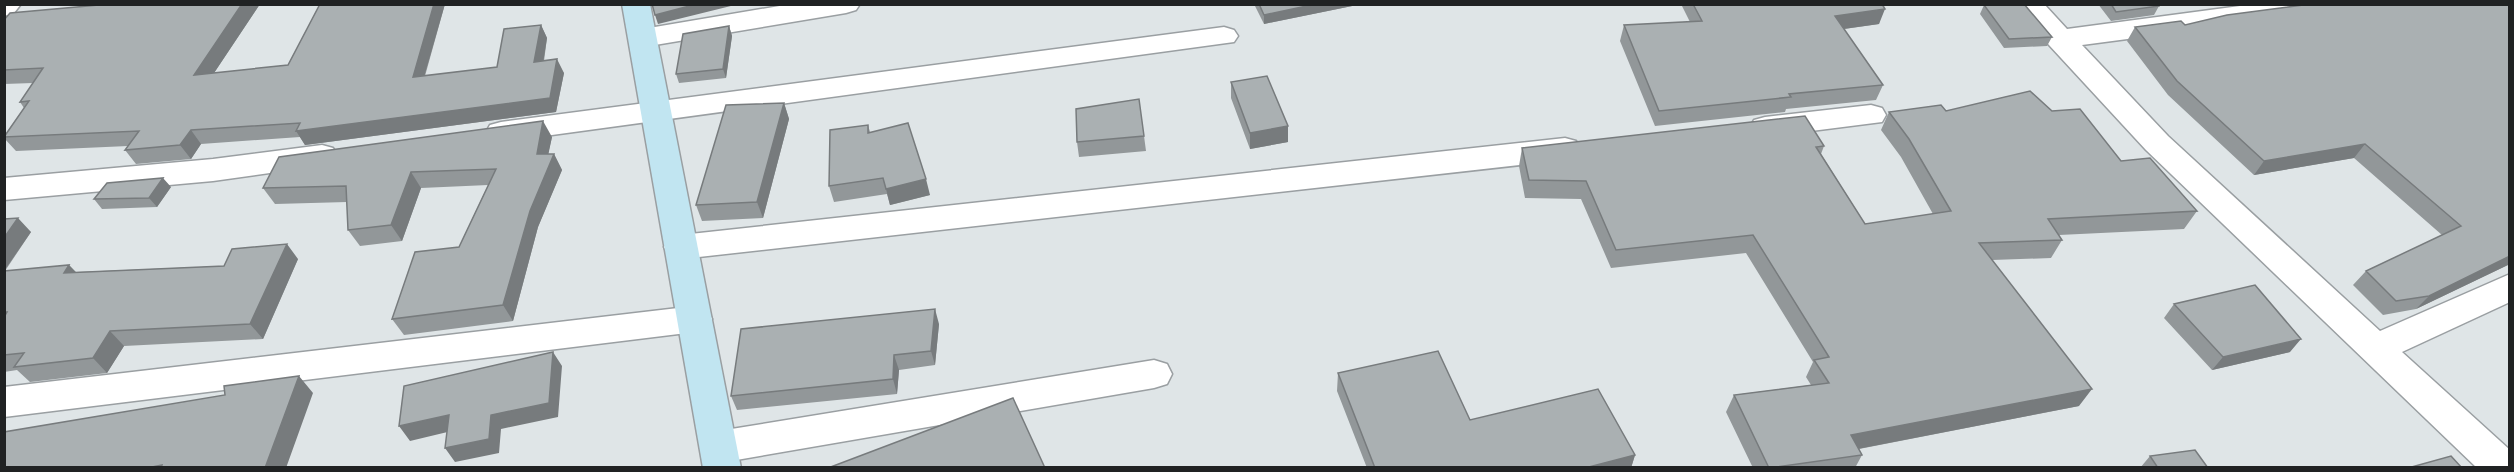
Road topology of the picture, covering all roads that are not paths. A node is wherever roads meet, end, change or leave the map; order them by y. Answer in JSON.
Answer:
{"nodes":[{"id":1,"x":636,"y":4,"type":"edge"},
{"id":2,"x":846,"y":4,"type":"edge"},
{"id":3,"x":2028,"y":4,"type":"edge"},
{"id":4,"x":2325,"y":4,"type":"edge"},
{"id":5,"x":1224,"y":36,"type":"dead end"},
{"id":6,"x":643,"y":38,"type":"junction"},
{"id":7,"x":2059,"y":39,"type":"junction"},
{"id":8,"x":657,"y":111,"type":"junction"},
{"id":9,"x":1872,"y":115,"type":"dead end"},
{"id":10,"x":1741,"y":129,"type":"edge"},
{"id":11,"x":470,"y":136,"type":"edge"},
{"id":12,"x":1598,"y":145,"type":"edge"},
{"id":13,"x":353,"y":152,"type":"edge"},
{"id":14,"x":4,"y":189,"type":"edge"},
{"id":15,"x":681,"y":247,"type":"junction"},
{"id":16,"x":2510,"y":287,"type":"edge"},
{"id":17,"x":695,"y":319,"type":"junction"},
{"id":18,"x":2374,"y":349,"type":"junction"},
{"id":19,"x":1154,"y":374,"type":"dead end"},
{"id":20,"x":4,"y":402,"type":"edge"},
{"id":21,"x":720,"y":458,"type":"edge"},
{"id":22,"x":2503,"y":468,"type":"edge"}],
"edges":[{"from":1,"to":6,"type":"main road"},
{"from":2,"to":6,"type":"street"},
{"from":3,"to":7,"type":"street"},
{"from":4,"to":7,"type":"street"},
{"from":5,"to":8,"type":"street"},
{"from":6,"to":8,"type":"main road"},
{"from":7,"to":18,"type":"street"},
{"from":8,"to":11,"type":"street"},
{"from":8,"to":15,"type":"main road"},
{"from":9,"to":10,"type":"street"},
{"from":12,"to":15,"type":"street"},
{"from":13,"to":14,"type":"street"},
{"from":15,"to":17,"type":"main road"},
{"from":16,"to":18,"type":"street"},
{"from":17,"to":20,"type":"street"},
{"from":17,"to":21,"type":"main road"},
{"from":18,"to":22,"type":"street"},
{"from":19,"to":21,"type":"street"}]}
